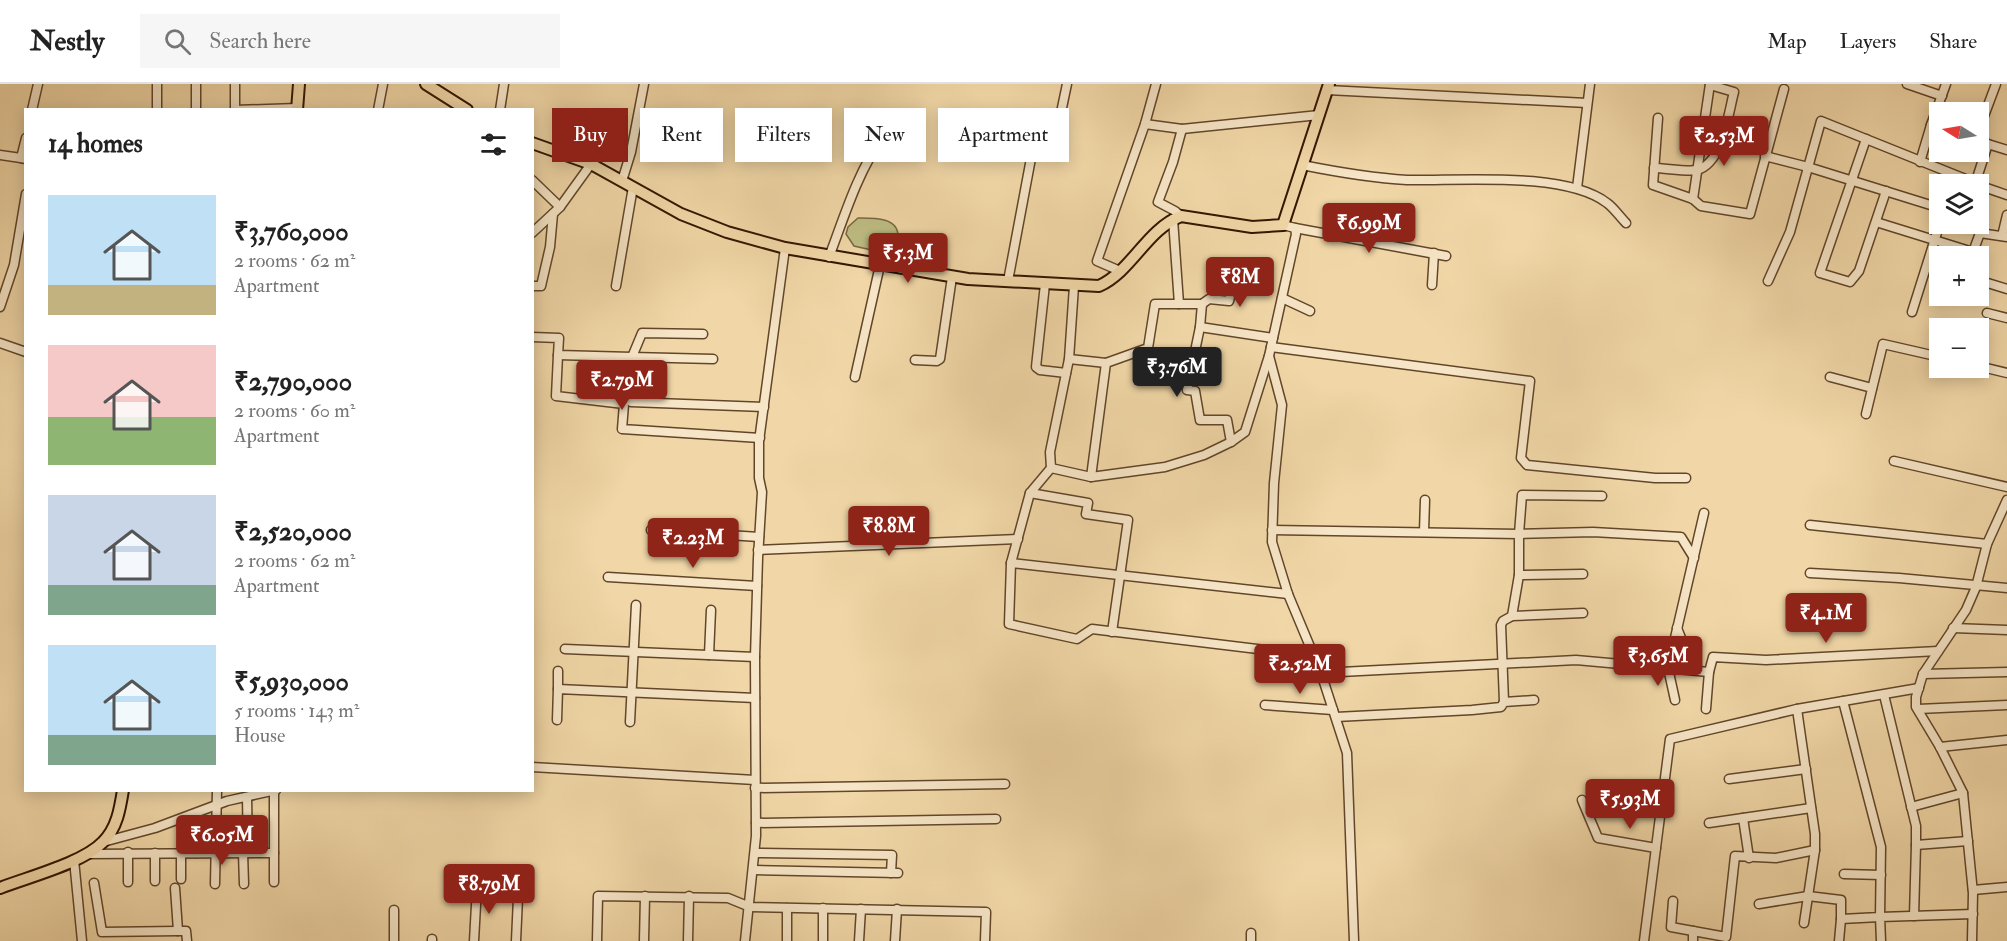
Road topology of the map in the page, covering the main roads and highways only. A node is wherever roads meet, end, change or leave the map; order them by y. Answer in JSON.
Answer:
{"nodes":[{"id":1,"x":299,"y":84,"type":"edge"},
{"id":2,"x":426,"y":84,"type":"edge"},
{"id":3,"x":1328,"y":87,"type":"edge"},
{"id":4,"x":297,"y":108,"type":"edge"},
{"id":5,"x":464,"y":108,"type":"edge"},
{"id":6,"x":534,"y":144,"type":"edge"},
{"id":7,"x":123,"y":792,"type":"edge"},
{"id":8,"x":0,"y":888,"type":"edge"}],
"edges":[{"from":1,"to":4,"type":"main road"},
{"from":2,"to":5,"type":"main road"},
{"from":3,"to":6,"type":"main road"},
{"from":7,"to":8,"type":"main road"}]}
